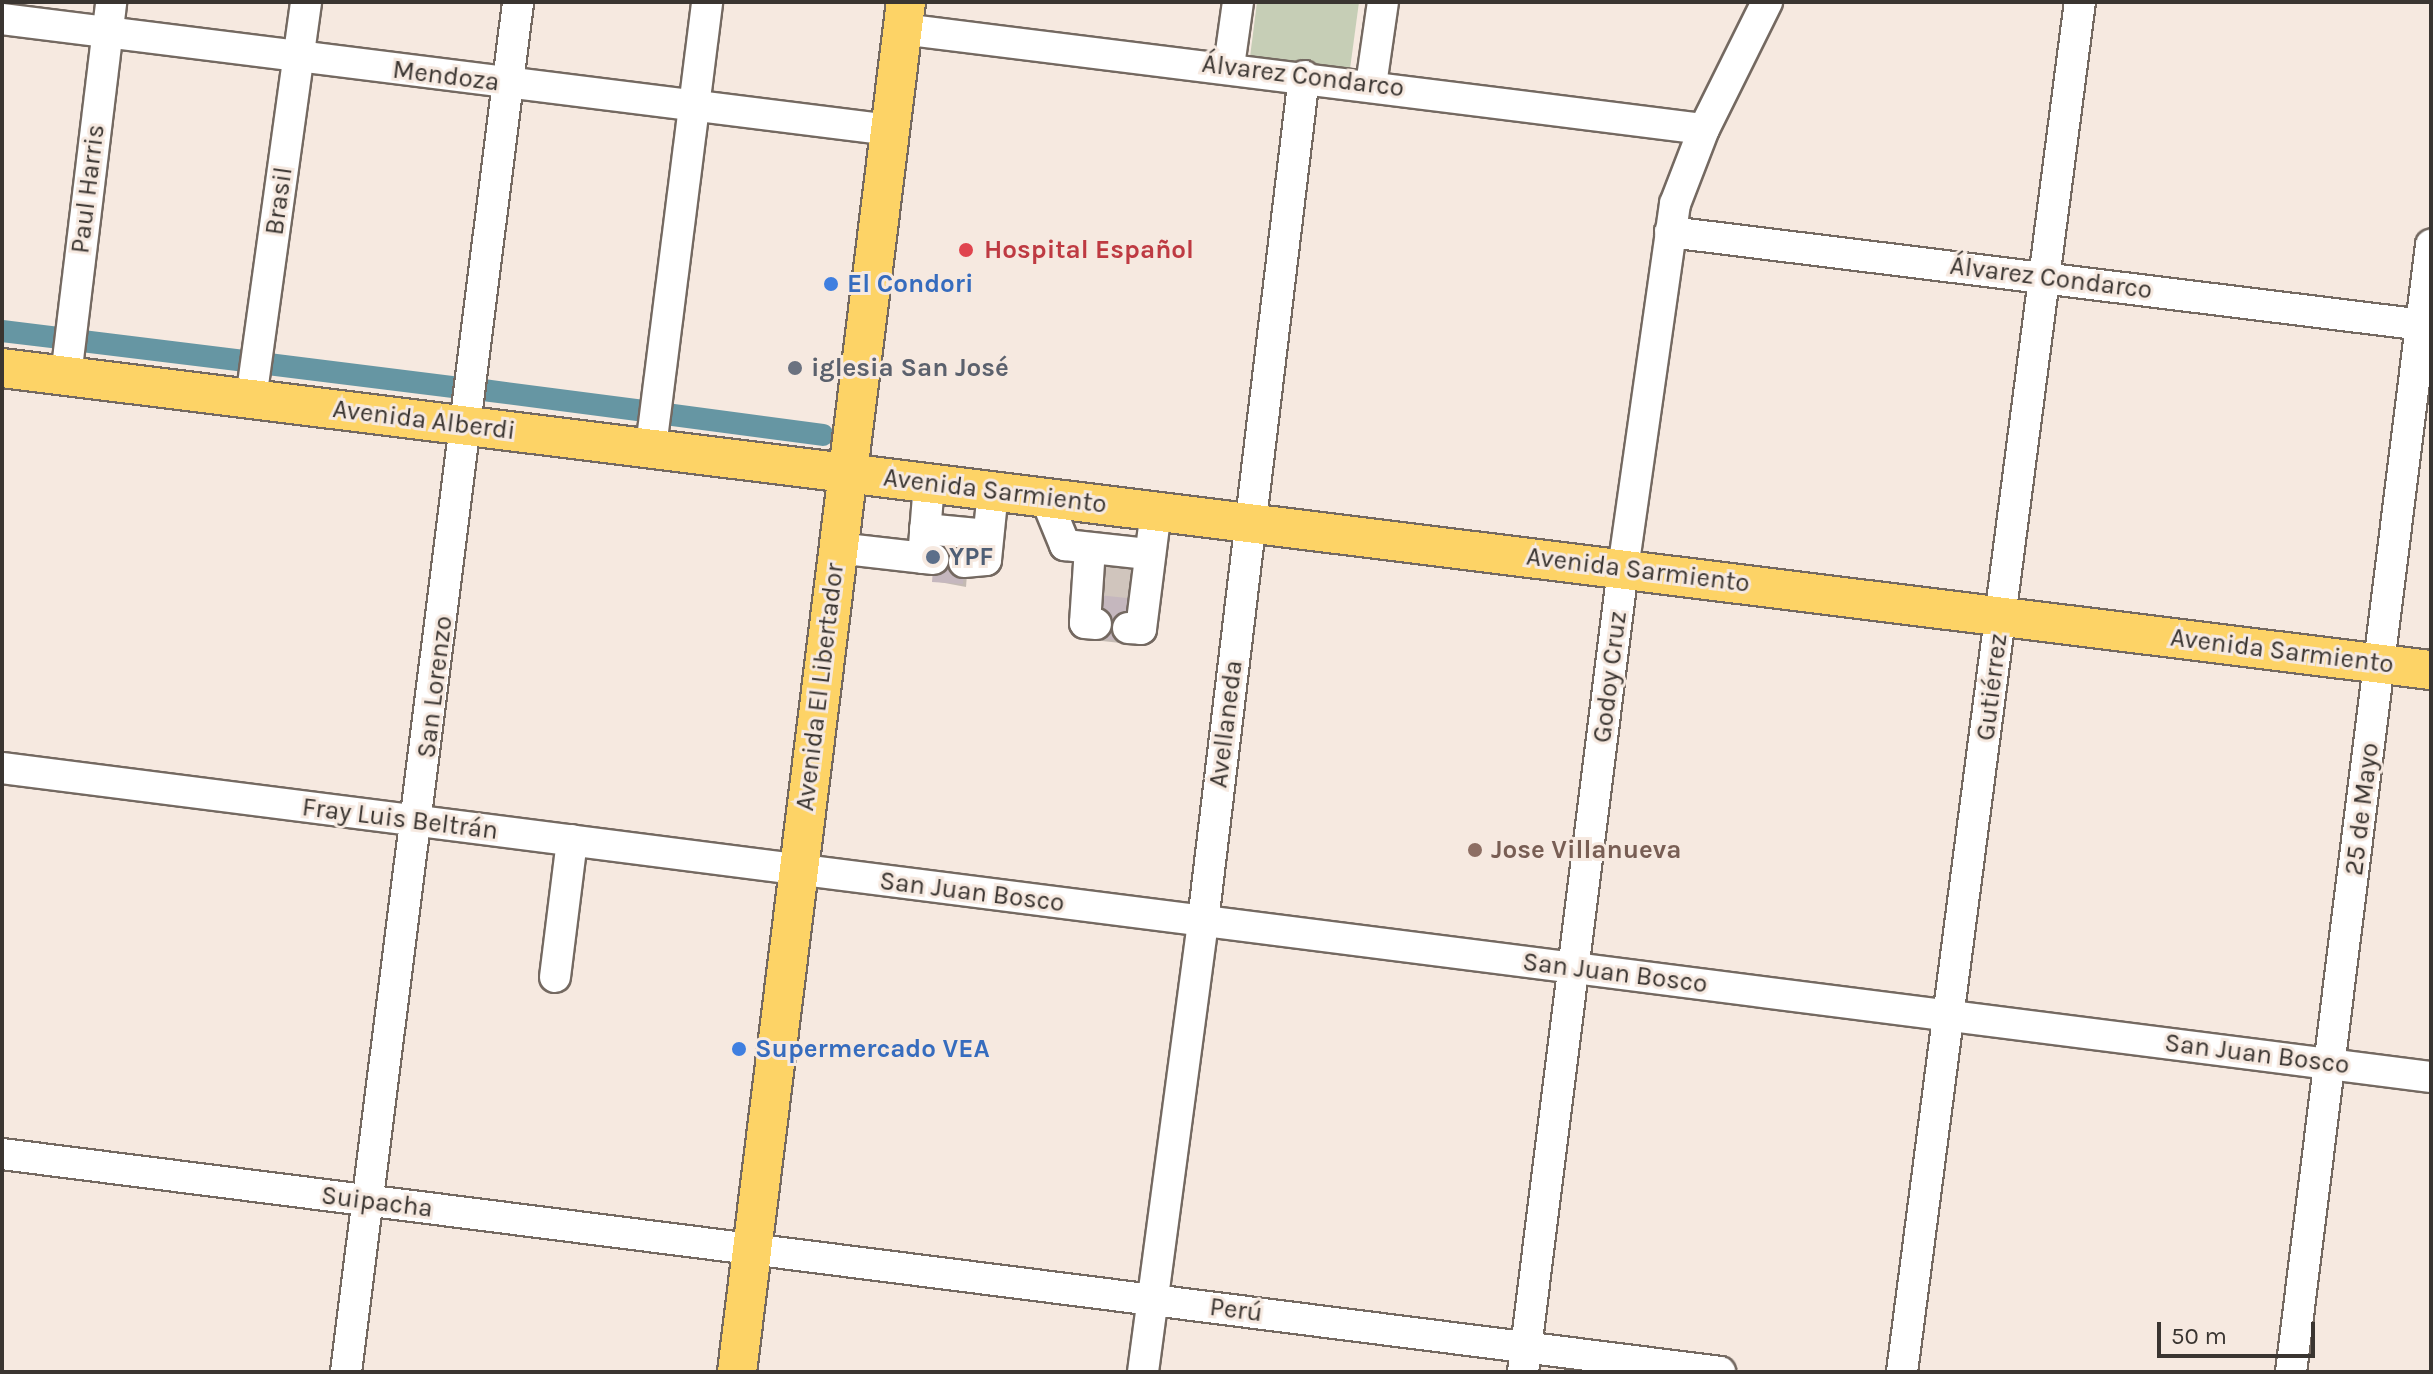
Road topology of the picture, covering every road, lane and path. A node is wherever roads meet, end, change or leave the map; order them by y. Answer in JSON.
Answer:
{"nodes":[{"id":1,"x":111,"y":2,"type":"edge"},
{"id":2,"x":306,"y":2,"type":"edge"},
{"id":3,"x":518,"y":2,"type":"edge"},
{"id":4,"x":707,"y":2,"type":"edge"},
{"id":5,"x":1238,"y":2,"type":"edge"},
{"id":6,"x":1383,"y":2,"type":"edge"},
{"id":7,"x":1767,"y":2,"type":"edge"},
{"id":8,"x":2080,"y":2,"type":"edge"},
{"id":9,"x":904,"y":16,"type":"edge"},
{"id":10,"x":2,"y":19,"type":"edge"},
{"id":11,"x":107,"y":34,"type":"junction"},
{"id":12,"x":300,"y":57,"type":"junction"},
{"id":13,"x":1229,"y":66,"type":"junction"},
{"id":14,"x":1304,"y":76,"type":"junction"},
{"id":15,"x":508,"y":83,"type":"junction"},
{"id":16,"x":1371,"y":85,"type":"junction"},
{"id":17,"x":696,"y":108,"type":"junction"},
{"id":18,"x":1704,"y":129,"type":"junction"},
{"id":19,"x":891,"y":130,"type":"junction"},
{"id":20,"x":1670,"y":232,"type":"junction"},
{"id":21,"x":2431,"y":245,"type":"edge"},
{"id":22,"x":2044,"y":277,"type":"junction"},
{"id":23,"x":2426,"y":326,"type":"edge"},
{"id":24,"x":2,"y":368,"type":"edge"},
{"id":25,"x":66,"y":376,"type":"junction"},
{"id":26,"x":251,"y":399,"type":"junction"},
{"id":27,"x":467,"y":425,"type":"junction"},
{"id":28,"x":651,"y":447,"type":"junction"},
{"id":29,"x":846,"y":473,"type":"junction"},
{"id":30,"x":929,"y":483,"type":"junction"},
{"id":31,"x":993,"y":491,"type":"junction"},
{"id":32,"x":1046,"y":499,"type":"junction"},
{"id":33,"x":1156,"y":511,"type":"junction"},
{"id":34,"x":1249,"y":522,"type":"junction"},
{"id":35,"x":988,"y":535,"type":"junction"},
{"id":36,"x":837,"y":548,"type":"junction"},
{"id":37,"x":1090,"y":548,"type":"junction"},
{"id":38,"x":927,"y":549,"type":"junction"},
{"id":39,"x":1148,"y":554,"type":"junction"},
{"id":40,"x":964,"y":562,"type":"dead end"},
{"id":41,"x":1623,"y":569,"type":"junction"},
{"id":42,"x":2001,"y":615,"type":"junction"},
{"id":43,"x":1096,"y":624,"type":"dead end"},
{"id":44,"x":1128,"y":628,"type":"dead end"},
{"id":45,"x":2379,"y":663,"type":"junction"},
{"id":46,"x":2431,"y":670,"type":"edge"},
{"id":47,"x":2,"y":768,"type":"edge"},
{"id":48,"x":418,"y":821,"type":"junction"},
{"id":49,"x":572,"y":840,"type":"junction"},
{"id":50,"x":798,"y":870,"type":"junction"},
{"id":51,"x":1203,"y":921,"type":"junction"},
{"id":52,"x":1577,"y":968,"type":"junction"},
{"id":53,"x":555,"y":977,"type":"dead end"},
{"id":54,"x":1950,"y":1015,"type":"junction"},
{"id":55,"x":2331,"y":1063,"type":"junction"},
{"id":56,"x":2431,"y":1077,"type":"edge"},
{"id":57,"x":2,"y":1154,"type":"edge"},
{"id":58,"x":368,"y":1200,"type":"junction"},
{"id":59,"x":751,"y":1251,"type":"junction"},
{"id":60,"x":1153,"y":1300,"type":"junction"},
{"id":61,"x":1524,"y":1360,"type":"edge"},
{"id":62,"x":346,"y":1372,"type":"edge"},
{"id":63,"x":737,"y":1372,"type":"edge"},
{"id":64,"x":1143,"y":1372,"type":"edge"},
{"id":65,"x":1720,"y":1372,"type":"edge"},
{"id":66,"x":1902,"y":1372,"type":"edge"},
{"id":67,"x":2291,"y":1372,"type":"edge"}],
"edges":[{"from":1,"to":11,"type":"street","name":"Paul Harris"},
{"from":2,"to":12,"type":"street","name":"Brasil"},
{"from":3,"to":15,"type":"street","name":"San Lorenzo"},
{"from":4,"to":17,"type":"street"},
{"from":5,"to":13,"type":"street"},
{"from":6,"to":16,"type":"street"},
{"from":7,"to":18,"type":"street","name":"Godoy Cruz"},
{"from":8,"to":22,"type":"street","name":"Gutiérrez"},
{"from":9,"to":13,"type":"street","name":"Álvarez Condarco"},
{"from":9,"to":19,"type":"main road","name":"Avenida El Libertador"},
{"from":10,"to":11,"type":"street","name":"Mendoza"},
{"from":11,"to":12,"type":"street","name":"Mendoza"},
{"from":11,"to":25,"type":"street","name":"Paul Harris"},
{"from":12,"to":15,"type":"street","name":"Mendoza"},
{"from":12,"to":26,"type":"street","name":"Brasil"},
{"from":13,"to":14,"type":"street","name":"Álvarez Condarco"},
{"from":14,"to":16,"type":"street","name":"Álvarez Condarco"},
{"from":14,"to":34,"type":"street","name":"Avellaneda"},
{"from":15,"to":17,"type":"street","name":"Mendoza"},
{"from":15,"to":27,"type":"street","name":"San Lorenzo"},
{"from":16,"to":18,"type":"street","name":"Álvarez Condarco"},
{"from":17,"to":19,"type":"street","name":"Mendoza"},
{"from":17,"to":28,"type":"street"},
{"from":18,"to":20,"type":"street","name":"Godoy Cruz"},
{"from":19,"to":29,"type":"main road","name":"Avenida El Libertador"},
{"from":20,"to":22,"type":"street","name":"Álvarez Condarco"},
{"from":20,"to":41,"type":"street","name":"Godoy Cruz"},
{"from":21,"to":23,"type":"street","name":"25 de Mayo"},
{"from":22,"to":23,"type":"street","name":"Álvarez Condarco"},
{"from":22,"to":42,"type":"street","name":"Gutiérrez"},
{"from":23,"to":45,"type":"street","name":"25 de Mayo"},
{"from":24,"to":25,"type":"main road","name":"Avenida Alberdi"},
{"from":25,"to":26,"type":"main road","name":"Avenida Alberdi"},
{"from":26,"to":27,"type":"main road","name":"Avenida Alberdi"},
{"from":27,"to":28,"type":"main road","name":"Avenida Alberdi"},
{"from":27,"to":48,"type":"street","name":"San Lorenzo"},
{"from":28,"to":29,"type":"main road","name":"Avenida Alberdi"},
{"from":29,"to":30,"type":"main road","name":"Avenida Sarmiento"},
{"from":29,"to":36,"type":"main road","name":"Avenida El Libertador"},
{"from":30,"to":31,"type":"main road","name":"Avenida Sarmiento"},
{"from":30,"to":38,"type":"street"},
{"from":31,"to":32,"type":"main road","name":"Avenida Sarmiento"},
{"from":31,"to":35,"type":"street"},
{"from":32,"to":33,"type":"main road","name":"Avenida Sarmiento"},
{"from":32,"to":37,"type":"street"},
{"from":33,"to":34,"type":"main road","name":"Avenida Sarmiento"},
{"from":33,"to":39,"type":"street"},
{"from":34,"to":41,"type":"main road","name":"Avenida Sarmiento"},
{"from":34,"to":51,"type":"street","name":"Avellaneda"},
{"from":35,"to":38,"type":"street"},
{"from":35,"to":40,"type":"street"},
{"from":36,"to":38,"type":"street"},
{"from":36,"to":50,"type":"main road","name":"Avenida El Libertador"},
{"from":37,"to":39,"type":"street"},
{"from":37,"to":43,"type":"street"},
{"from":39,"to":44,"type":"street"},
{"from":41,"to":42,"type":"main road","name":"Avenida Sarmiento"},
{"from":41,"to":52,"type":"street","name":"Godoy Cruz"},
{"from":42,"to":45,"type":"main road","name":"Avenida Sarmiento"},
{"from":42,"to":54,"type":"street","name":"Gutiérrez"},
{"from":45,"to":46,"type":"main road","name":"Avenida Sarmiento"},
{"from":45,"to":55,"type":"street","name":"25 de Mayo"},
{"from":47,"to":48,"type":"street","name":"Fray Luis Beltrán"},
{"from":48,"to":49,"type":"street","name":"Fray Luis Beltrán"},
{"from":48,"to":58,"type":"street","name":"San Lorenzo"},
{"from":49,"to":50,"type":"street","name":"Fray Luis Beltrán"},
{"from":49,"to":53,"type":"street"},
{"from":50,"to":51,"type":"street","name":"San Juan Bosco"},
{"from":50,"to":59,"type":"main road","name":"Avenida El Libertador"},
{"from":51,"to":52,"type":"street","name":"San Juan Bosco"},
{"from":51,"to":60,"type":"street","name":"Avellaneda"},
{"from":52,"to":54,"type":"street","name":"San Juan Bosco"},
{"from":52,"to":61,"type":"street","name":"Godoy Cruz"},
{"from":54,"to":55,"type":"street","name":"San Juan Bosco"},
{"from":54,"to":66,"type":"street","name":"Gutiérrez"},
{"from":55,"to":56,"type":"street","name":"San Juan Bosco"},
{"from":55,"to":67,"type":"street","name":"25 de Mayo"},
{"from":57,"to":58,"type":"street","name":"Suipacha"},
{"from":58,"to":59,"type":"street","name":"Suipacha"},
{"from":58,"to":62,"type":"street","name":"San Lorenzo"},
{"from":59,"to":60,"type":"street","name":"Perú"},
{"from":59,"to":63,"type":"main road","name":"Avenida El Libertador"},
{"from":60,"to":61,"type":"street","name":"Perú"},
{"from":60,"to":64,"type":"street","name":"Avellaneda"},
{"from":61,"to":65,"type":"street","name":"Perú"}]}
